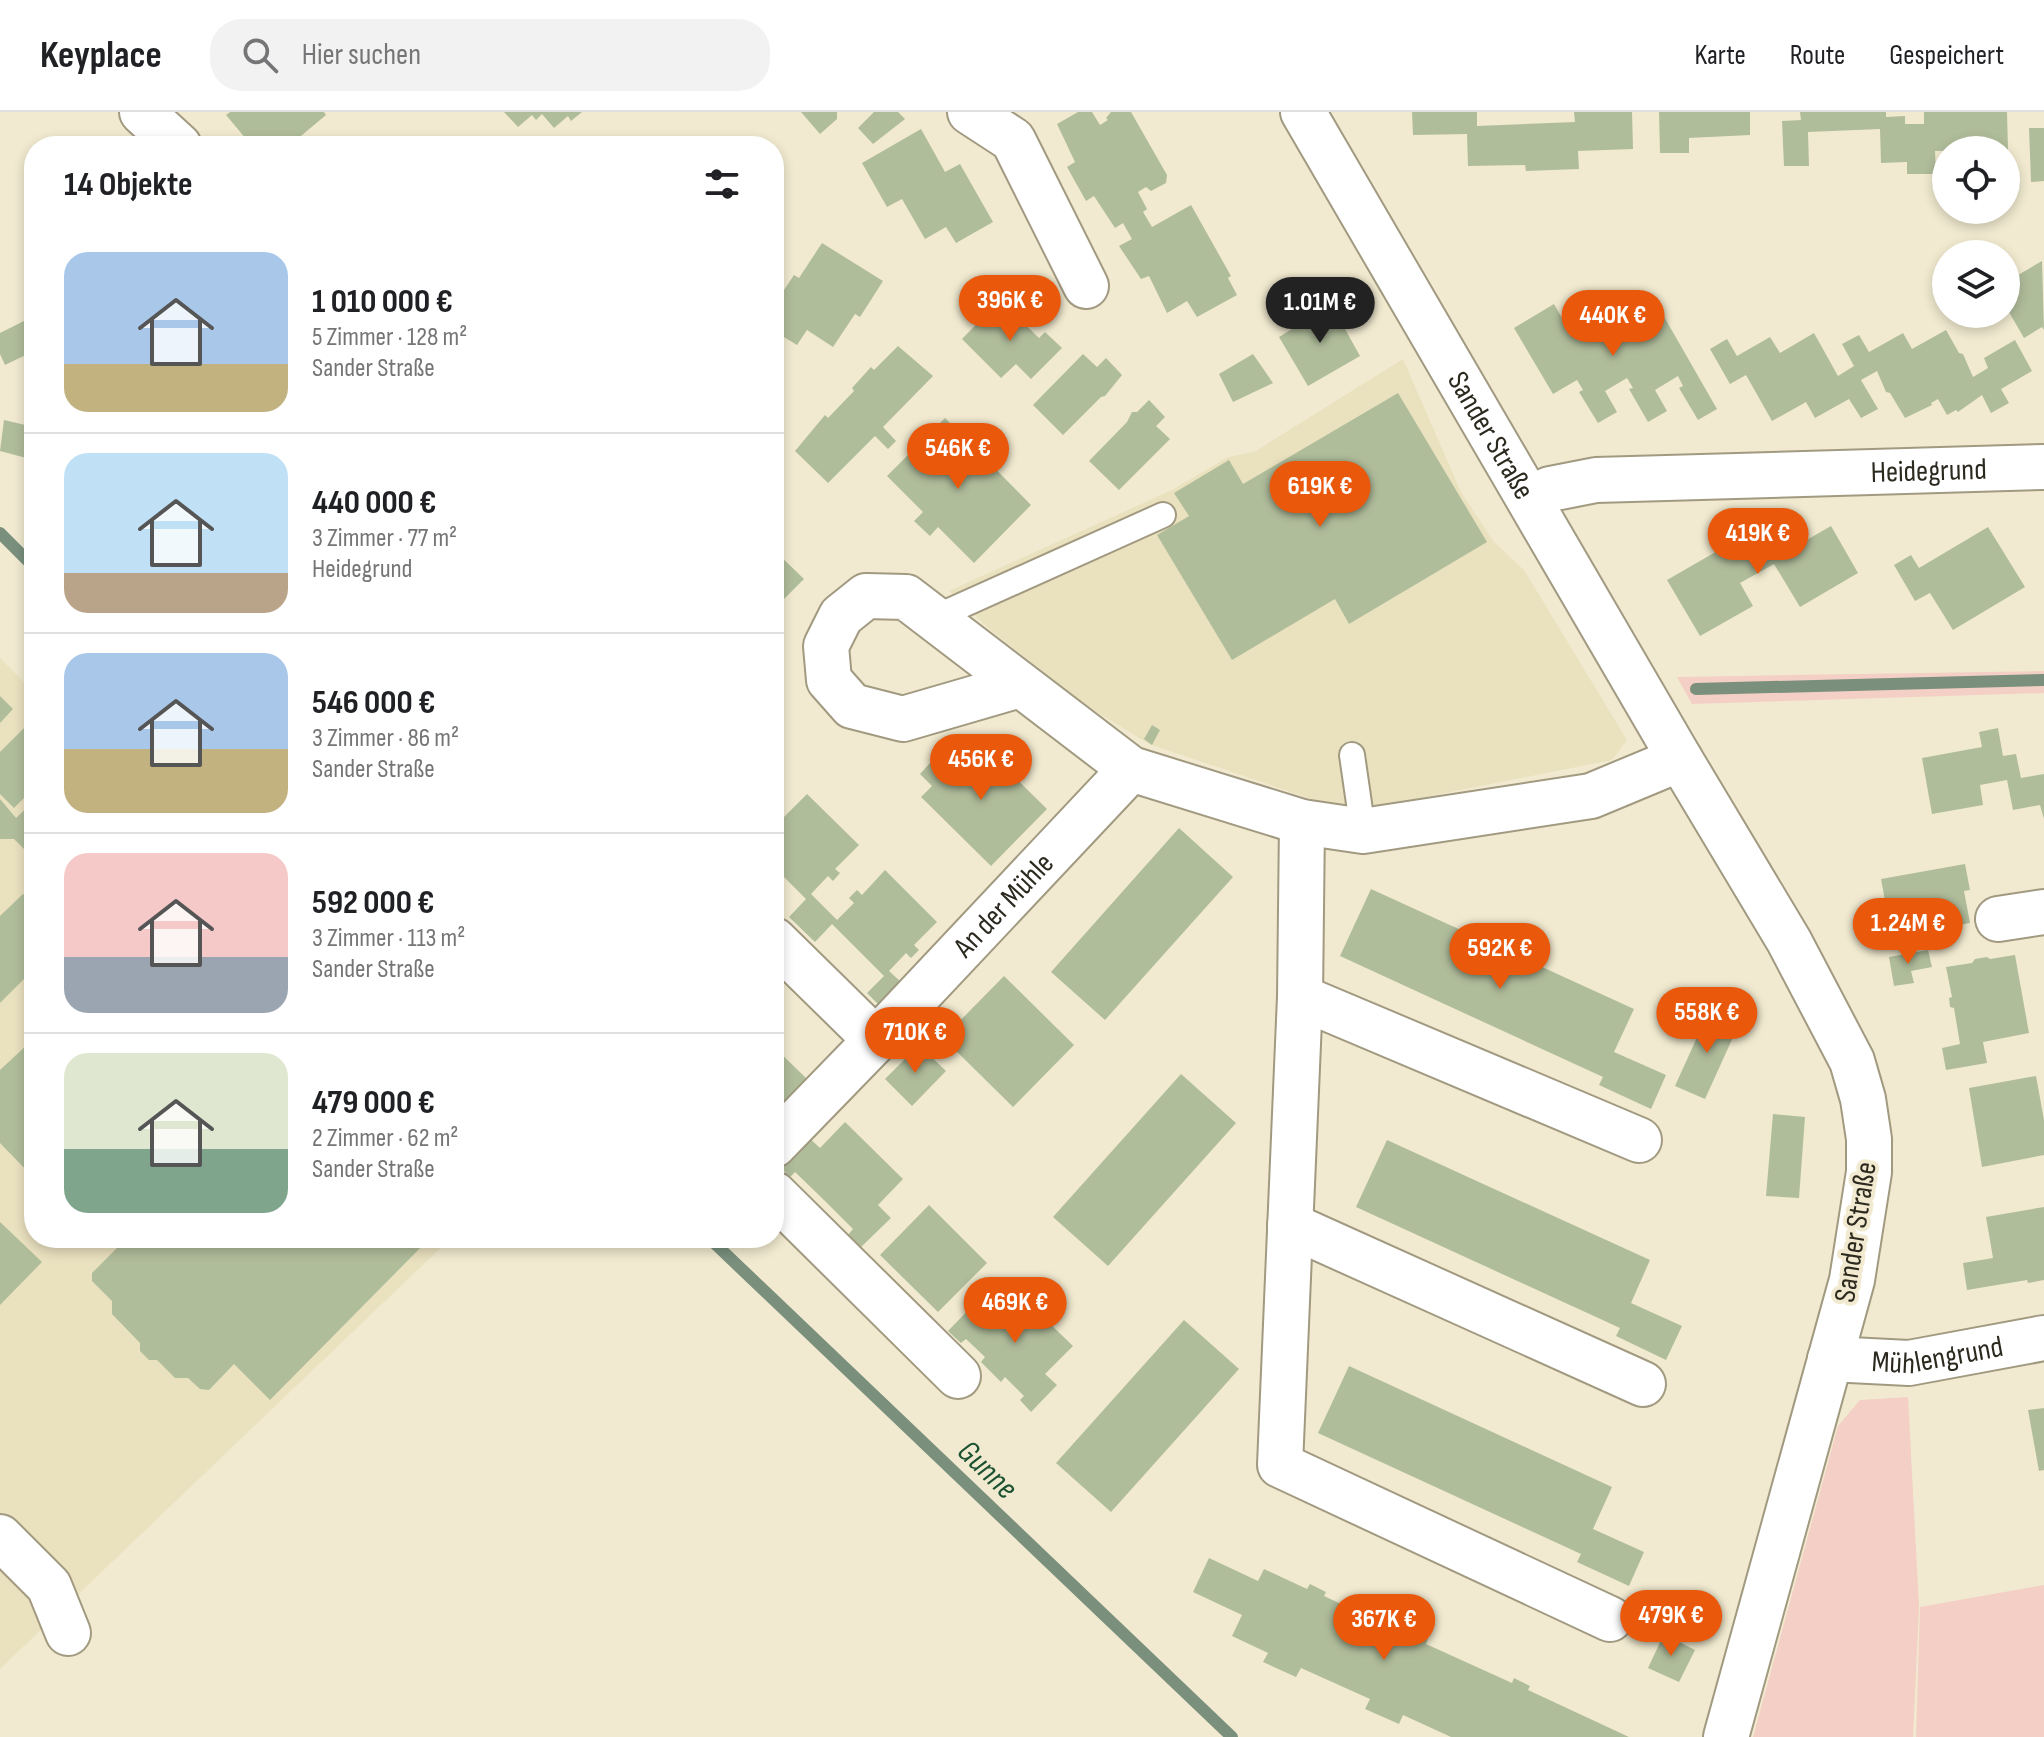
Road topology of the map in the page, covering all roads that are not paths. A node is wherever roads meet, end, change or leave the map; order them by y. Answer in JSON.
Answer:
{"nodes":[{"id":1,"x":141,"y":112,"type":"edge"},
{"id":2,"x":970,"y":112,"type":"edge"},
{"id":3,"x":1303,"y":112,"type":"edge"},
{"id":4,"x":134,"y":136,"type":"edge"},
{"id":5,"x":168,"y":136,"type":"edge"},
{"id":6,"x":1086,"y":286,"type":"dead end"},
{"id":7,"x":2044,"y":467,"type":"edge"},
{"id":8,"x":1530,"y":499,"type":"junction"},
{"id":9,"x":1163,"y":515,"type":"dead end"},
{"id":10,"x":936,"y":617,"type":"junction"},
{"id":11,"x":1020,"y":685,"type":"junction"},
{"id":12,"x":1352,"y":755,"type":"dead end"},
{"id":13,"x":1680,"y":759,"type":"junction"},
{"id":14,"x":1131,"y":769,"type":"junction"},
{"id":15,"x":1302,"y":822,"type":"junction"},
{"id":16,"x":1363,"y":831,"type":"junction"},
{"id":17,"x":2044,"y":912,"type":"edge"},
{"id":18,"x":1998,"y":919,"type":"dead end"},
{"id":19,"x":784,"y":950,"type":"edge"},
{"id":20,"x":1300,"y":997,"type":"junction"},
{"id":21,"x":876,"y":1040,"type":"junction"},
{"id":22,"x":784,"y":1135,"type":"edge"},
{"id":23,"x":1639,"y":1140,"type":"dead end"},
{"id":24,"x":784,"y":1204,"type":"edge"},
{"id":25,"x":1290,"y":1225,"type":"junction"},
{"id":26,"x":2044,"y":1338,"type":"edge"},
{"id":27,"x":1830,"y":1359,"type":"junction"},
{"id":28,"x":958,"y":1376,"type":"dead end"},
{"id":29,"x":1643,"y":1384,"type":"dead end"},
{"id":30,"x":0,"y":1537,"type":"edge"},
{"id":31,"x":1610,"y":1619,"type":"dead end"},
{"id":32,"x":68,"y":1633,"type":"dead end"},
{"id":33,"x":1726,"y":1737,"type":"edge"}],
"edges":[{"from":1,"to":4,"type":"street"},
{"from":1,"to":5,"type":"street"},
{"from":2,"to":6,"type":"street"},
{"from":3,"to":8,"type":"street","name":"Sander Straße"},
{"from":7,"to":8,"type":"street","name":"Heidegrund"},
{"from":8,"to":13,"type":"street","name":"Sander Straße"},
{"from":9,"to":10,"type":"lane"},
{"from":10,"to":11,"type":"street"},
{"from":10,"to":11,"type":"street"},
{"from":11,"to":14,"type":"street"},
{"from":12,"to":16,"type":"lane"},
{"from":13,"to":16,"type":"street"},
{"from":13,"to":27,"type":"street","name":"Sander Straße"},
{"from":14,"to":15,"type":"street"},
{"from":14,"to":21,"type":"street","name":"An der Mühle"},
{"from":15,"to":16,"type":"street"},
{"from":15,"to":20,"type":"street"},
{"from":17,"to":18,"type":"street"},
{"from":19,"to":21,"type":"street"},
{"from":20,"to":23,"type":"street"},
{"from":20,"to":25,"type":"street"},
{"from":21,"to":22,"type":"street","name":"An der Mühle"},
{"from":24,"to":28,"type":"street"},
{"from":25,"to":29,"type":"street"},
{"from":25,"to":31,"type":"street"},
{"from":26,"to":27,"type":"street","name":"Mühlengrund"},
{"from":27,"to":33,"type":"street","name":"Sander Straße"},
{"from":30,"to":32,"type":"street"}]}
